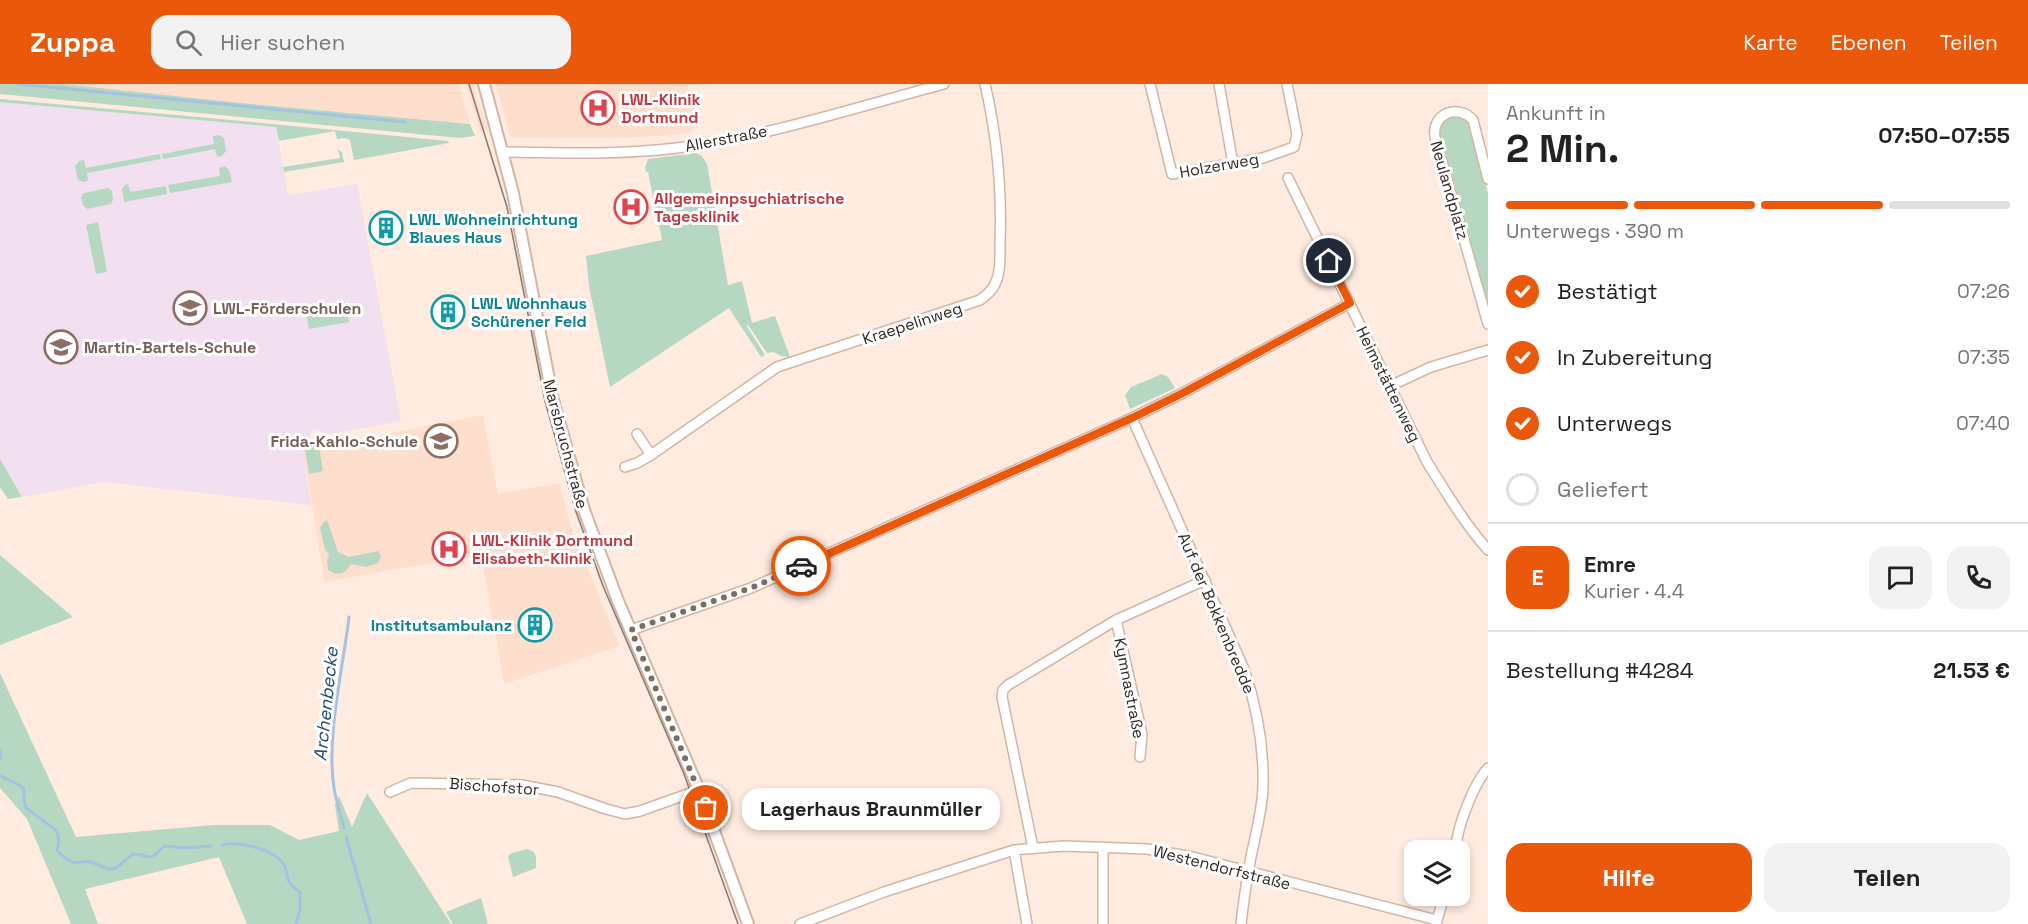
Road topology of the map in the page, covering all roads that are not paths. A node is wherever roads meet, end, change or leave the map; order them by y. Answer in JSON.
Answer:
{"nodes":[{"id":1,"x":484,"y":84,"type":"edge"},
{"id":2,"x":944,"y":84,"type":"edge"},
{"id":3,"x":985,"y":84,"type":"edge"},
{"id":4,"x":1150,"y":84,"type":"edge"},
{"id":5,"x":1219,"y":84,"type":"edge"},
{"id":6,"x":1287,"y":84,"type":"edge"},
{"id":7,"x":503,"y":152,"type":"junction"},
{"id":8,"x":1233,"y":164,"type":"junction"},
{"id":9,"x":1288,"y":178,"type":"dead end"},
{"id":10,"x":1488,"y":179,"type":"edge"},
{"id":11,"x":1350,"y":303,"type":"junction"},
{"id":12,"x":1488,"y":324,"type":"edge"},
{"id":13,"x":1488,"y":350,"type":"edge"},
{"id":14,"x":1390,"y":386,"type":"junction"},
{"id":15,"x":1132,"y":418,"type":"junction"},
{"id":16,"x":637,"y":434,"type":"dead end"},
{"id":17,"x":651,"y":455,"type":"junction"},
{"id":18,"x":625,"y":467,"type":"dead end"},
{"id":19,"x":1488,"y":550,"type":"edge"},
{"id":20,"x":1205,"y":580,"type":"junction"},
{"id":21,"x":1116,"y":620,"type":"junction"},
{"id":22,"x":631,"y":630,"type":"junction"},
{"id":23,"x":1140,"y":757,"type":"dead end"},
{"id":24,"x":1488,"y":768,"type":"edge"},
{"id":25,"x":699,"y":790,"type":"junction"},
{"id":26,"x":390,"y":792,"type":"dead end"},
{"id":27,"x":1456,"y":840,"type":"edge"},
{"id":28,"x":1103,"y":847,"type":"junction"},
{"id":29,"x":1033,"y":848,"type":"junction"},
{"id":30,"x":1014,"y":850,"type":"junction"},
{"id":31,"x":1248,"y":873,"type":"junction"},
{"id":32,"x":1441,"y":906,"type":"edge"},
{"id":33,"x":1436,"y":922,"type":"edge"},
{"id":34,"x":748,"y":924,"type":"edge"},
{"id":35,"x":800,"y":924,"type":"edge"},
{"id":36,"x":1027,"y":924,"type":"edge"},
{"id":37,"x":1103,"y":924,"type":"edge"},
{"id":38,"x":1241,"y":924,"type":"edge"}],
"edges":[{"from":1,"to":7,"type":"street","name":"Marsbruchstraße"},
{"from":2,"to":7,"type":"street","name":"Allerstraße"},
{"from":3,"to":17,"type":"street","name":"Kraepelinweg"},
{"from":4,"to":8,"type":"street","name":"Holzerweg"},
{"from":5,"to":8,"type":"street"},
{"from":6,"to":8,"type":"street","name":"Holzerweg"},
{"from":7,"to":22,"type":"street","name":"Marsbruchstraße"},
{"from":9,"to":11,"type":"street","name":"Heimstättenweg"},
{"from":10,"to":12,"type":"street","name":"Neulandplatz"},
{"from":11,"to":14,"type":"street","name":"Heimstättenweg"},
{"from":11,"to":15,"type":"street"},
{"from":13,"to":14,"type":"street"},
{"from":14,"to":19,"type":"street","name":"Heimstättenweg"},
{"from":15,"to":20,"type":"street","name":"Auf der Bokkenbredde"},
{"from":15,"to":22,"type":"street"},
{"from":16,"to":17,"type":"street"},
{"from":17,"to":18,"type":"street","name":"Kraepelinweg"},
{"from":20,"to":21,"type":"street"},
{"from":20,"to":31,"type":"street","name":"Auf der Bokkenbredde"},
{"from":21,"to":23,"type":"street","name":"Kymnastraße"},
{"from":21,"to":29,"type":"street"},
{"from":22,"to":25,"type":"street","name":"Marsbruchstraße"},
{"from":24,"to":27,"type":"street"},
{"from":25,"to":26,"type":"street","name":"Bischofstor"},
{"from":25,"to":34,"type":"street","name":"Marsbruchstraße"},
{"from":28,"to":29,"type":"street","name":"Westendorfstraße"},
{"from":28,"to":31,"type":"street","name":"Westendorfstraße"},
{"from":28,"to":37,"type":"street"},
{"from":29,"to":30,"type":"street","name":"Westendorfstraße"},
{"from":30,"to":35,"type":"street","name":"Westendorfstraße"},
{"from":30,"to":36,"type":"street"},
{"from":31,"to":33,"type":"street","name":"Westendorfstraße"},
{"from":31,"to":38,"type":"street","name":"Auf der Bokkenbredde"},
{"from":32,"to":33,"type":"street"}]}
